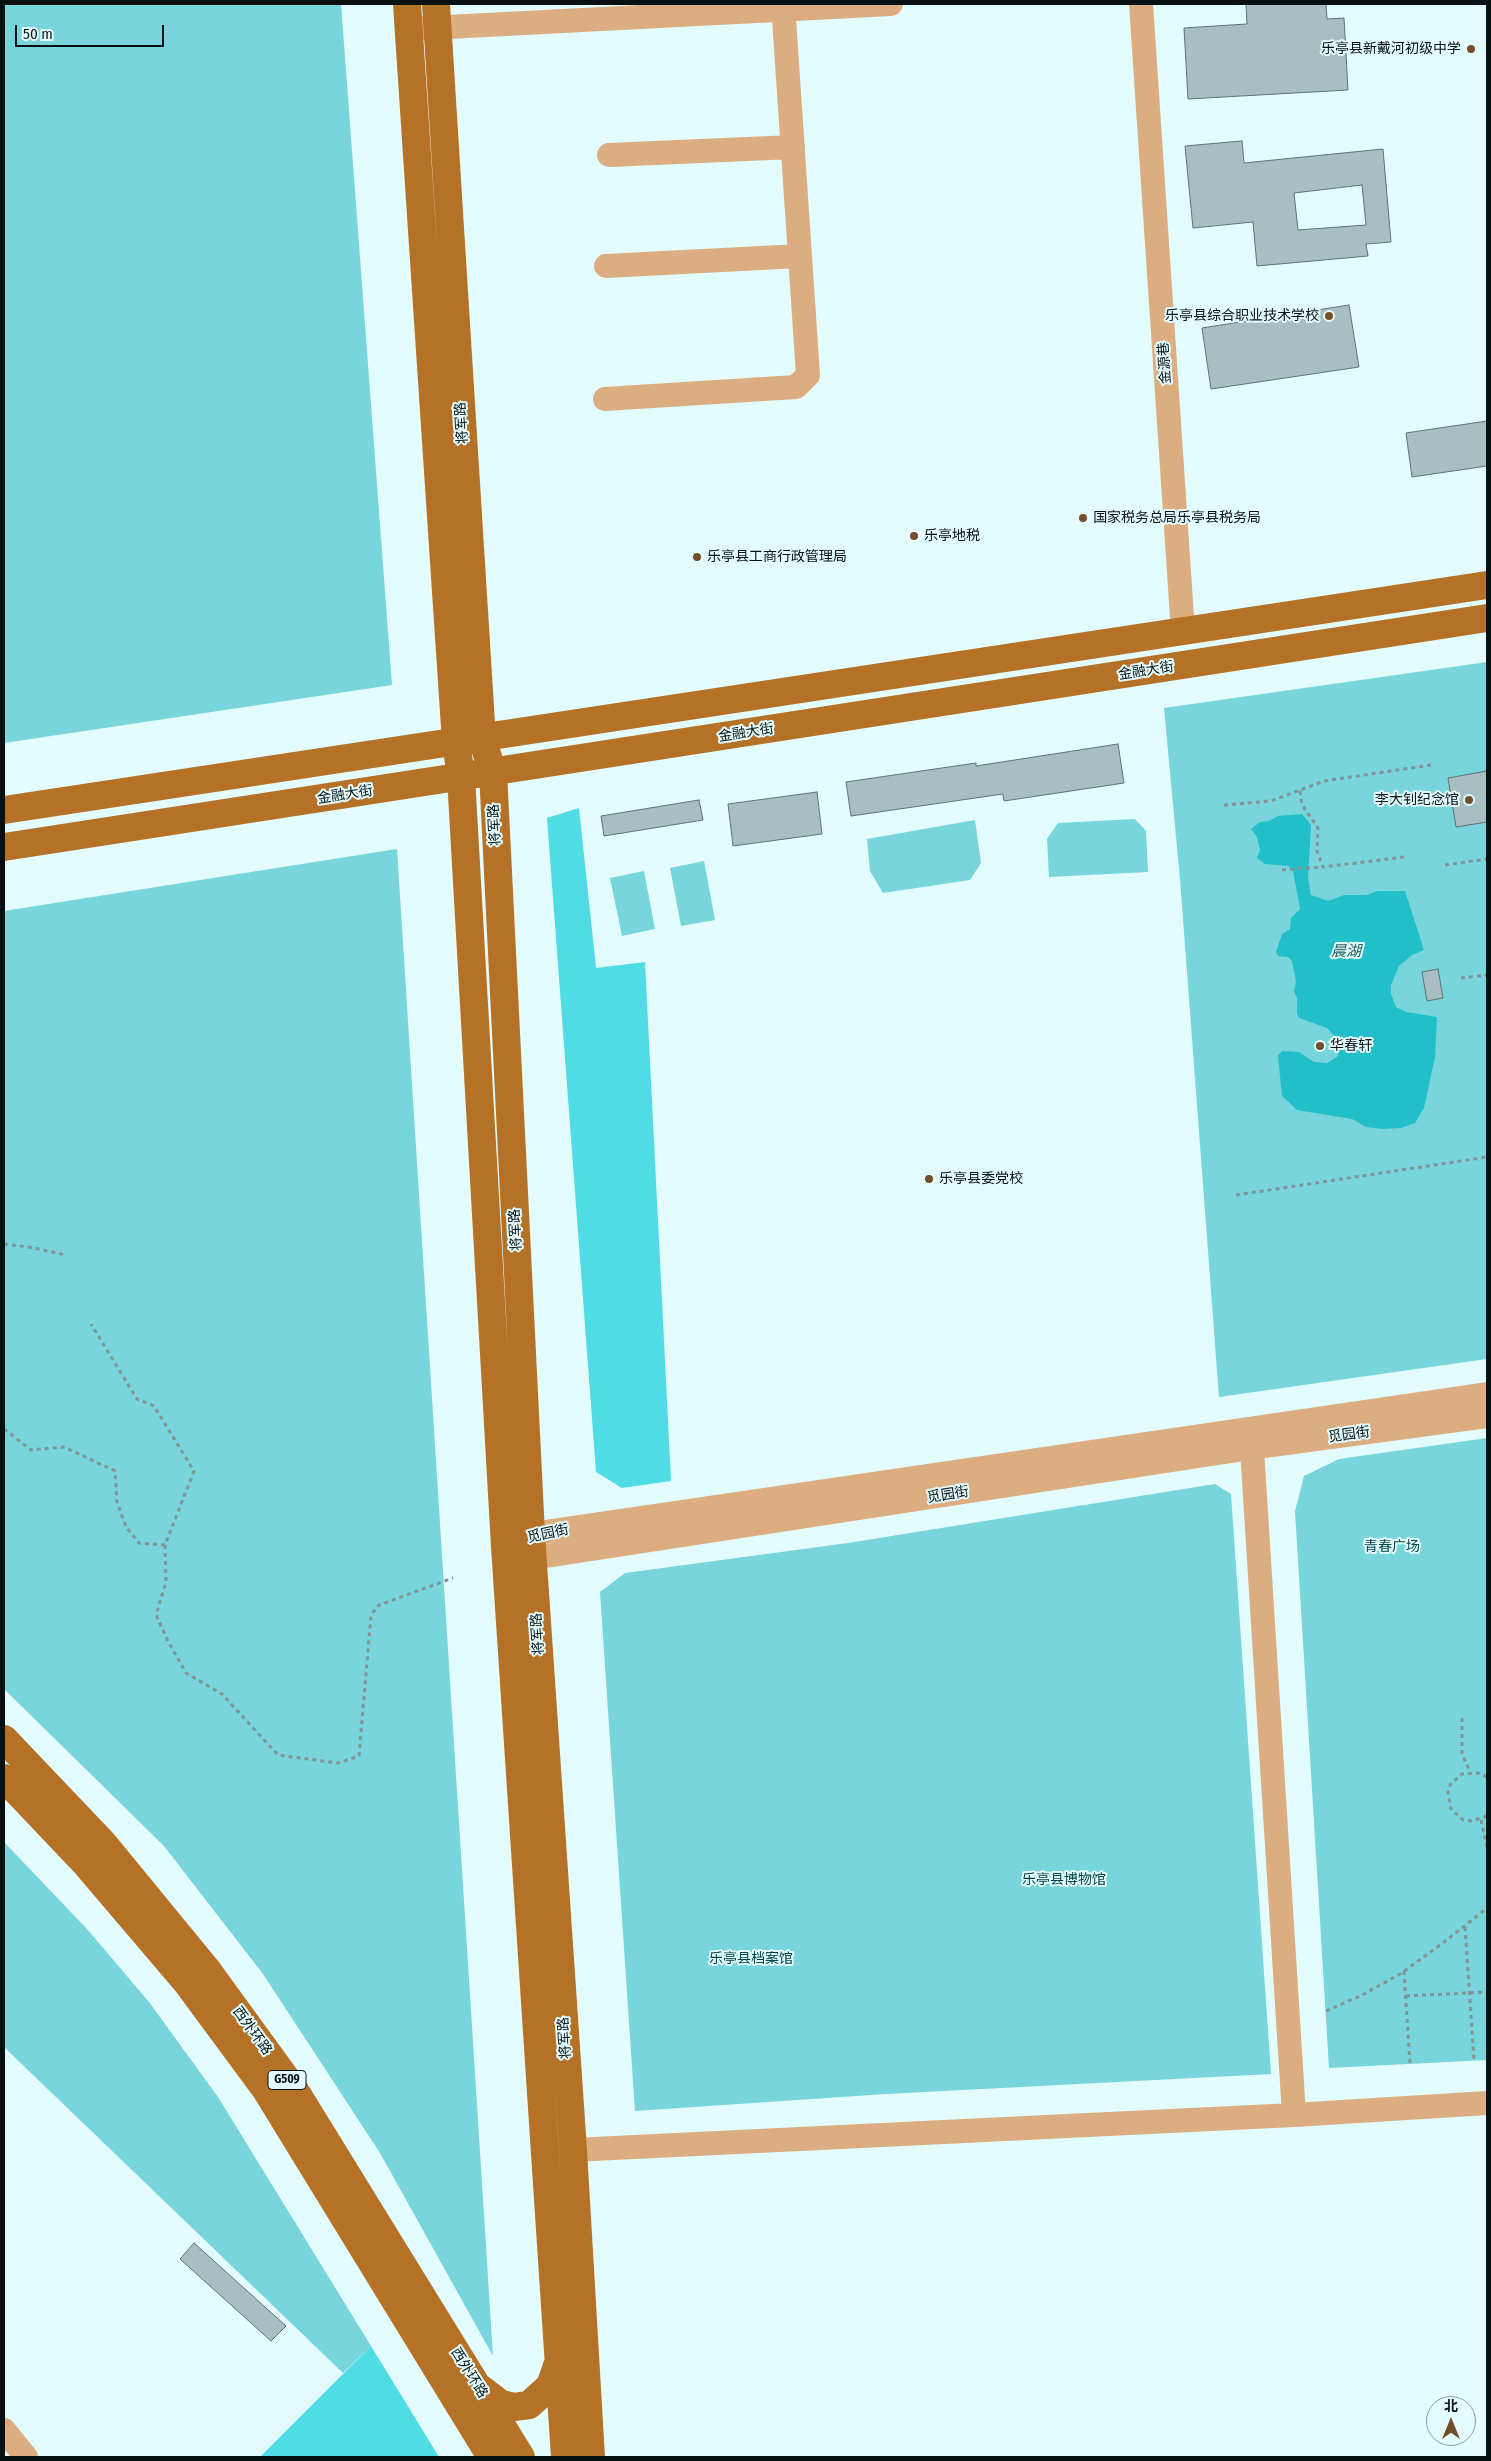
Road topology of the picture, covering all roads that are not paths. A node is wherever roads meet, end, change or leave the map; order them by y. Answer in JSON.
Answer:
{"nodes":[{"id":1,"x":891,"y":4,"type":"edge"},
{"id":2,"x":1142,"y":4,"type":"edge"},
{"id":3,"x":783,"y":7,"type":"edge"},
{"id":4,"x":437,"y":16,"type":"edge"},
{"id":5,"x":408,"y":17,"type":"edge"},
{"id":6,"x":792,"y":147,"type":"junction"},
{"id":7,"x":609,"y":155,"type":"dead end"},
{"id":8,"x":800,"y":256,"type":"junction"},
{"id":9,"x":606,"y":266,"type":"dead end"},
{"id":10,"x":605,"y":399,"type":"dead end"},
{"id":11,"x":1487,"y":585,"type":"edge"},
{"id":12,"x":1487,"y":618,"type":"edge"},
{"id":13,"x":1183,"y":632,"type":"junction"},
{"id":14,"x":469,"y":740,"type":"junction"},
{"id":15,"x":493,"y":772,"type":"junction"},
{"id":16,"x":461,"y":777,"type":"junction"},
{"id":17,"x":4,"y":810,"type":"edge"},
{"id":18,"x":4,"y":847,"type":"edge"},
{"id":19,"x":1487,"y":1394,"type":"edge"},
{"id":20,"x":1487,"y":1416,"type":"edge"},
{"id":21,"x":1251,"y":1438,"type":"junction"},
{"id":22,"x":505,"y":1546,"type":"junction"},
{"id":23,"x":532,"y":1546,"type":"junction"},
{"id":24,"x":4,"y":1738,"type":"edge"},
{"id":25,"x":4,"y":1778,"type":"edge"},
{"id":26,"x":1487,"y":2103,"type":"edge"},
{"id":27,"x":1294,"y":2115,"type":"junction"},
{"id":28,"x":573,"y":2150,"type":"junction"},
{"id":29,"x":546,"y":2155,"type":"junction"},
{"id":30,"x":559,"y":2361,"type":"junction"},
{"id":31,"x":477,"y":2386,"type":"junction"},
{"id":32,"x":4,"y":2430,"type":"edge"},
{"id":33,"x":26,"y":2457,"type":"edge"},
{"id":34,"x":491,"y":2457,"type":"edge"},
{"id":35,"x":521,"y":2457,"type":"edge"},
{"id":36,"x":565,"y":2457,"type":"edge"},
{"id":37,"x":591,"y":2457,"type":"edge"}],
"edges":[{"from":1,"to":3,"type":"street"},
{"from":2,"to":13,"type":"street","name":"金源巷"},
{"from":3,"to":4,"type":"street"},
{"from":3,"to":6,"type":"street"},
{"from":4,"to":5,"type":"street"},
{"from":4,"to":14,"type":"main road","name":"将军路"},
{"from":5,"to":14,"type":"main road","name":"将军路"},
{"from":6,"to":7,"type":"street"},
{"from":6,"to":8,"type":"street"},
{"from":8,"to":9,"type":"street"},
{"from":8,"to":10,"type":"street"},
{"from":11,"to":13,"type":"main road"},
{"from":12,"to":15,"type":"main road","name":"金融大街"},
{"from":13,"to":14,"type":"main road"},
{"from":14,"to":15,"type":"main road","name":"将军路"},
{"from":14,"to":16,"type":"main road","name":"将军路"},
{"from":14,"to":17,"type":"main road"},
{"from":15,"to":16,"type":"main road","name":"金融大街"},
{"from":15,"to":23,"type":"main road","name":"将军路"},
{"from":16,"to":18,"type":"main road","name":"金融大街"},
{"from":16,"to":22,"type":"main road","name":"将军路"},
{"from":19,"to":21,"type":"street","name":"觅园街"},
{"from":20,"to":21,"type":"street","name":"觅园街"},
{"from":21,"to":23,"type":"street","name":"觅园街"},
{"from":21,"to":27,"type":"street"},
{"from":22,"to":23,"type":"street","name":"觅园街"},
{"from":22,"to":29,"type":"main road","name":"将军路"},
{"from":23,"to":28,"type":"main road","name":"将军路"},
{"from":24,"to":31,"type":"main road","name":"西外环路","number":"G509"},
{"from":25,"to":34,"type":"main road","name":"西外环路","number":"G509"},
{"from":26,"to":27,"type":"street"},
{"from":27,"to":28,"type":"street"},
{"from":28,"to":29,"type":"street"},
{"from":28,"to":37,"type":"main road","name":"将军路"},
{"from":29,"to":30,"type":"main road","name":"将军路"},
{"from":30,"to":31,"type":"main road"},
{"from":30,"to":36,"type":"main road","name":"将军路"},
{"from":31,"to":35,"type":"main road","name":"西外环路","number":"G509"},
{"from":32,"to":33,"type":"street"}]}
